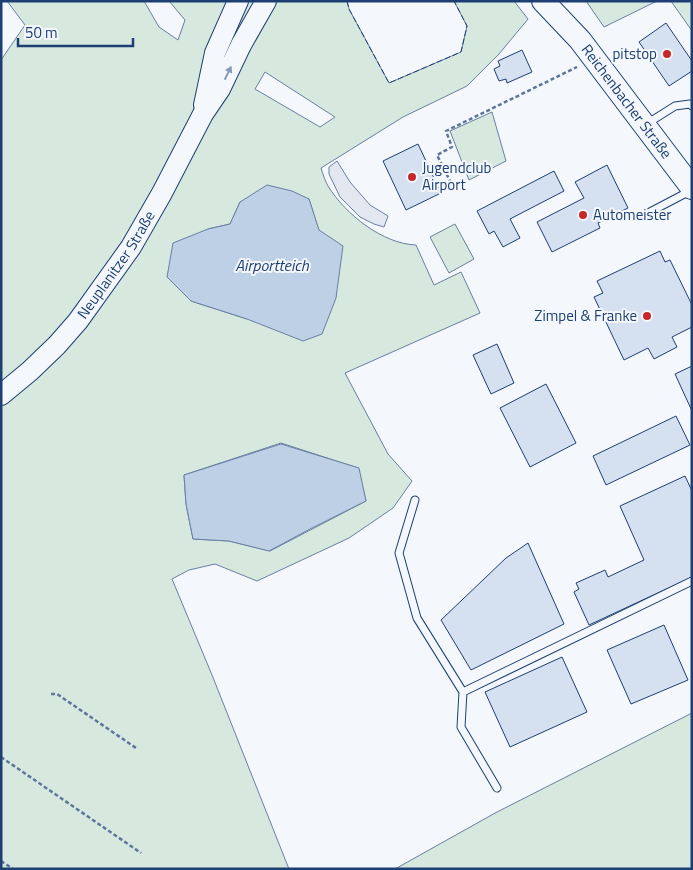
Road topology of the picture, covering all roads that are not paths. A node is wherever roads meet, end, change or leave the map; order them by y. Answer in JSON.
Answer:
{"nodes":[{"id":1,"x":238,"y":1,"type":"edge"},
{"id":2,"x":266,"y":1,"type":"edge"},
{"id":3,"x":543,"y":1,"type":"edge"},
{"id":4,"x":559,"y":1,"type":"edge"},
{"id":5,"x":580,"y":40,"type":"junction"},
{"id":6,"x":692,"y":106,"type":"edge"},
{"id":7,"x":202,"y":114,"type":"junction"},
{"id":8,"x":645,"y":124,"type":"junction"},
{"id":9,"x":692,"y":189,"type":"edge"},
{"id":10,"x":648,"y":213,"type":"dead end"},
{"id":11,"x":1,"y":395,"type":"edge"},
{"id":12,"x":415,"y":500,"type":"dead end"},
{"id":13,"x":692,"y":581,"type":"edge"},
{"id":14,"x":463,"y":692,"type":"junction"},
{"id":15,"x":497,"y":788,"type":"dead end"}],
"edges":[{"from":1,"to":7,"type":"main road","name":"Neuplanitzer Straße"},
{"from":7,"to":2,"type":"main road","name":"Neuplanitzer Straße","one_way":true},
{"from":3,"to":5,"type":"main road","name":"Reichenbacher Straße"},
{"from":4,"to":5,"type":"main road","name":"Reichenbacher Straße"},
{"from":5,"to":8,"type":"main road","name":"Reichenbacher Straße"},
{"from":6,"to":8,"type":"lane"},
{"from":7,"to":11,"type":"main road","name":"Neuplanitzer Straße"},
{"from":8,"to":9,"type":"main road","name":"Reichenbacher Straße"},
{"from":9,"to":10,"type":"lane"},
{"from":12,"to":14,"type":"lane"},
{"from":13,"to":14,"type":"lane"},
{"from":14,"to":15,"type":"lane"}]}
